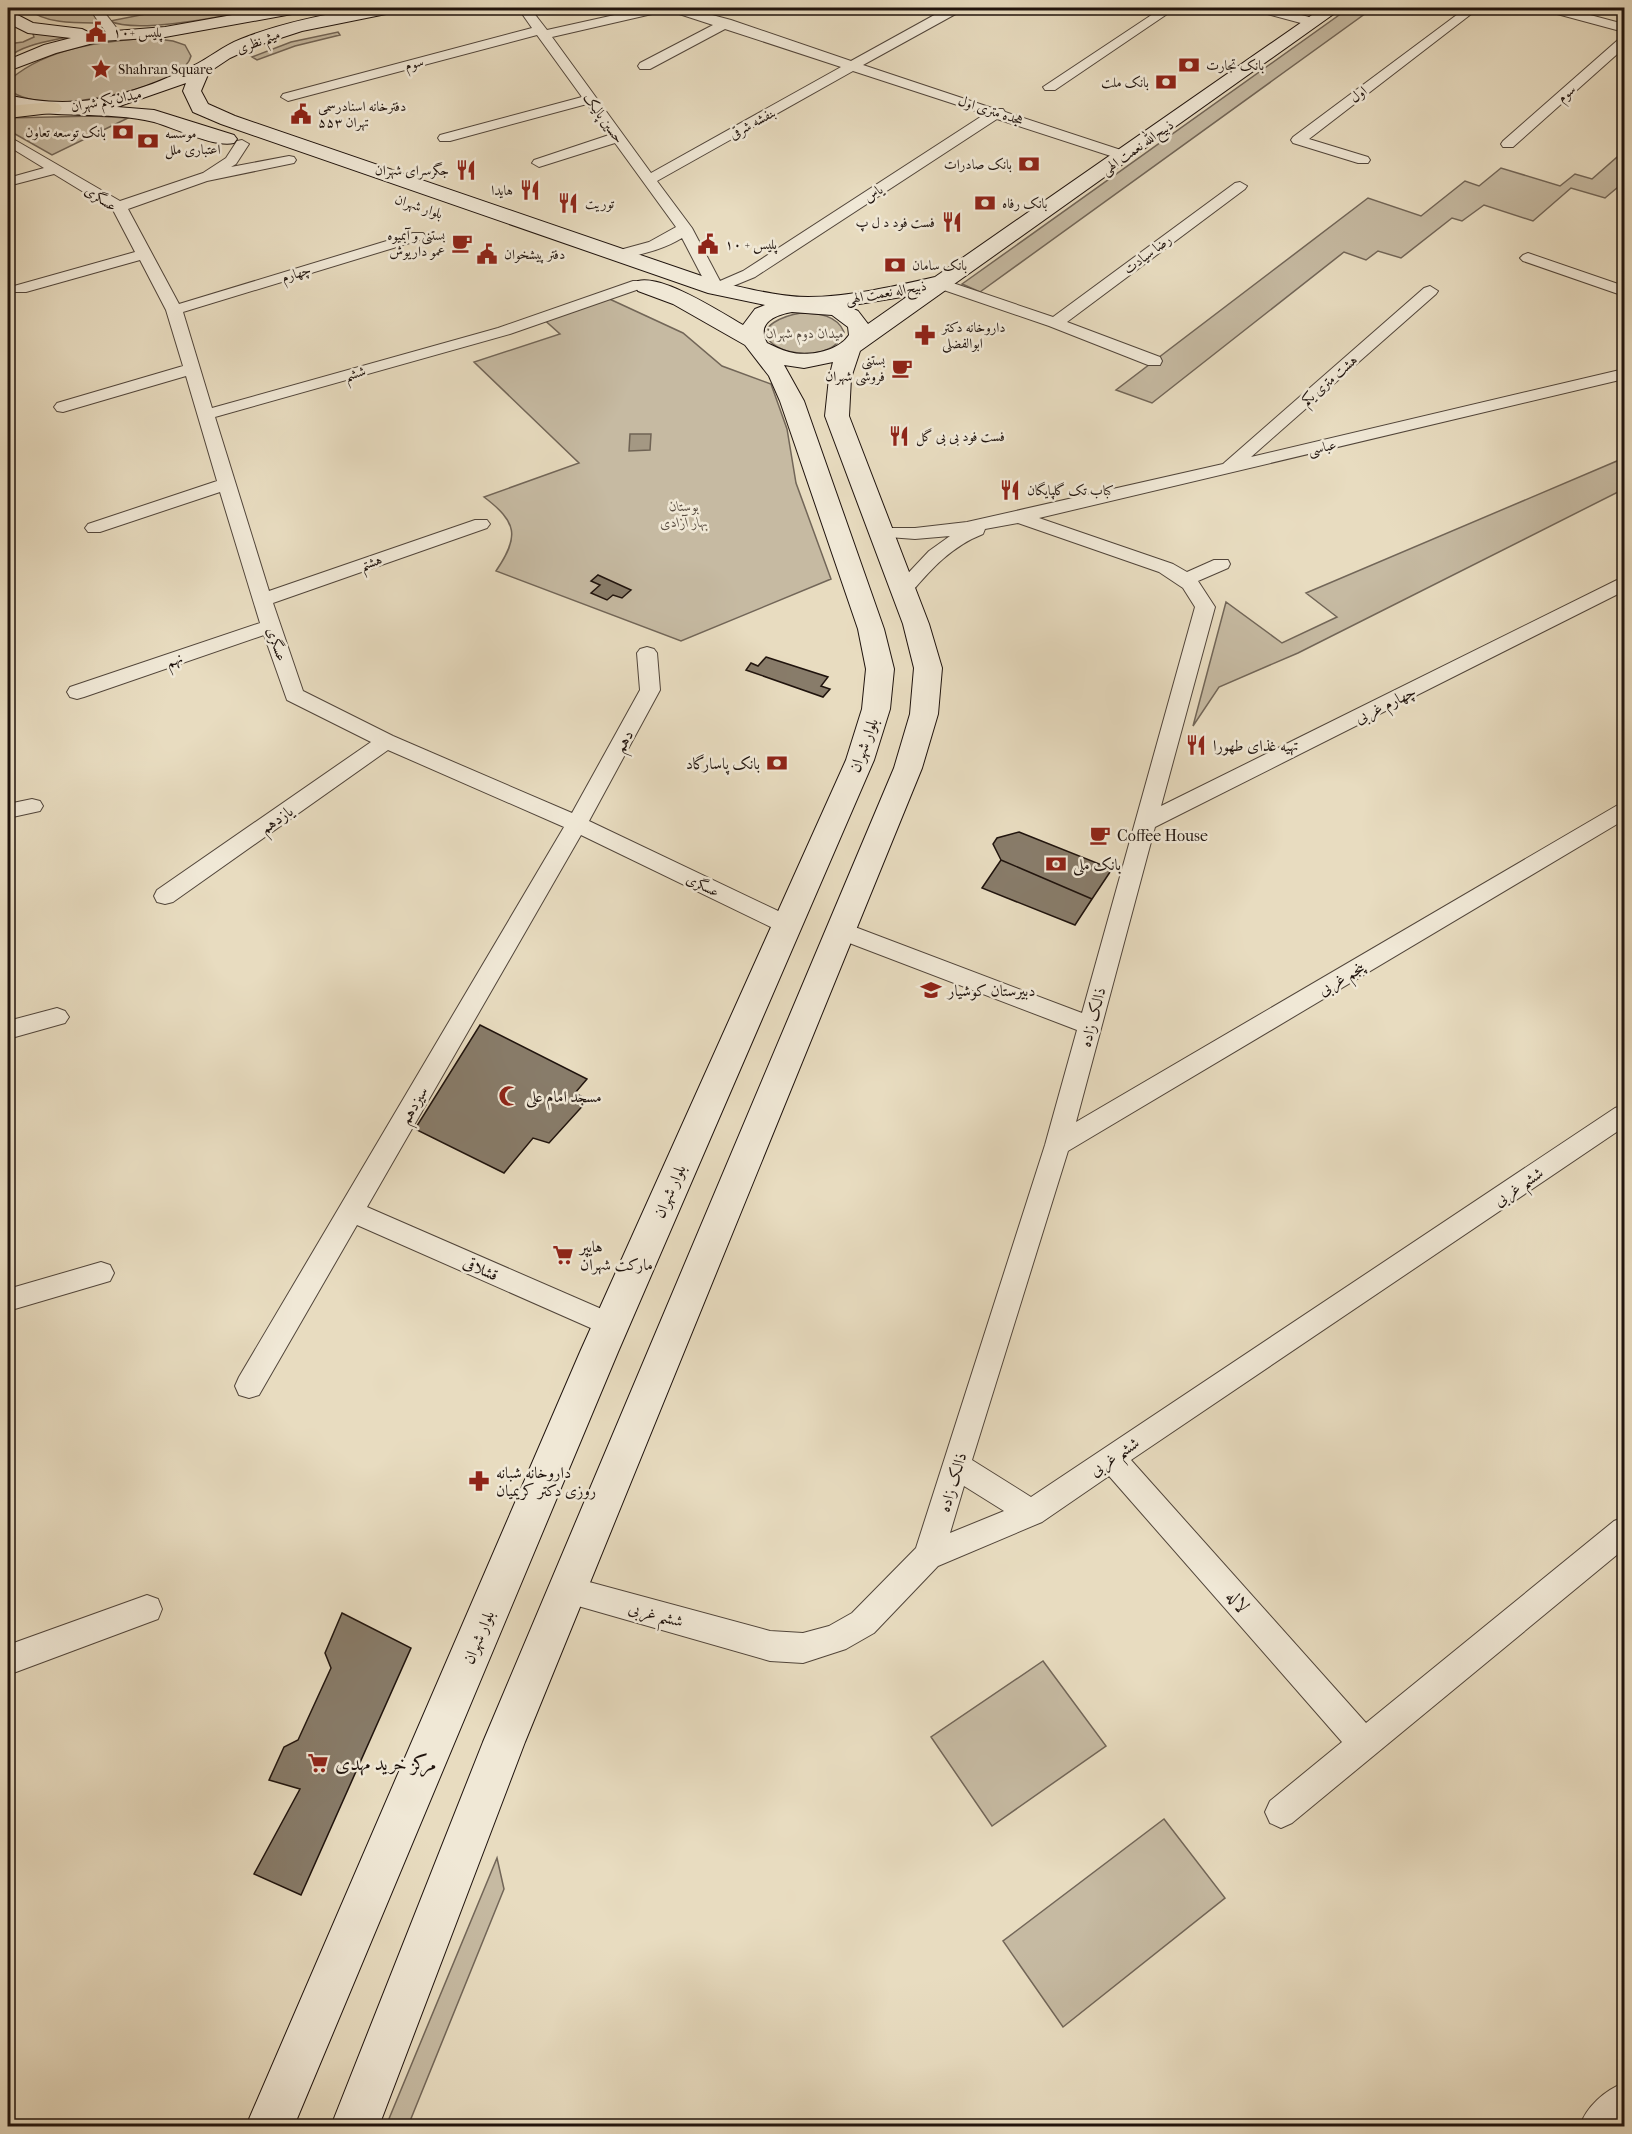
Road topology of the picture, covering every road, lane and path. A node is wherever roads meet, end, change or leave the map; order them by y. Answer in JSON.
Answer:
{"nodes":[{"id":1,"x":95,"y":8,"type":"edge"},
{"id":2,"x":300,"y":8,"type":"edge"},
{"id":3,"x":391,"y":8,"type":"edge"},
{"id":4,"x":524,"y":8,"type":"edge"},
{"id":5,"x":660,"y":8,"type":"edge"},
{"id":6,"x":675,"y":8,"type":"edge"},
{"id":7,"x":956,"y":8,"type":"edge"},
{"id":8,"x":1170,"y":8,"type":"edge"},
{"id":9,"x":1261,"y":8,"type":"edge"},
{"id":10,"x":1333,"y":8,"type":"edge"},
{"id":11,"x":1473,"y":8,"type":"edge"},
{"id":12,"x":1551,"y":8,"type":"edge"},
{"id":13,"x":8,"y":15,"type":"edge"},
{"id":14,"x":1312,"y":22,"type":"junction"},
{"id":15,"x":726,"y":23,"type":"junction"},
{"id":16,"x":28,"y":28,"type":"junction"},
{"id":17,"x":1624,"y":28,"type":"edge"},
{"id":18,"x":542,"y":33,"type":"junction"},
{"id":19,"x":108,"y":36,"type":"junction"},
{"id":20,"x":16,"y":42,"type":"dead end"},
{"id":21,"x":1624,"y":42,"type":"edge"},
{"id":22,"x":8,"y":66,"type":"edge"},
{"id":23,"x":645,"y":66,"type":"dead end"},
{"id":24,"x":855,"y":66,"type":"junction"},
{"id":25,"x":201,"y":70,"type":"junction"},
{"id":26,"x":1050,"y":87,"type":"dead end"},
{"id":27,"x":288,"y":97,"type":"dead end"},
{"id":28,"x":591,"y":99,"type":"junction"},
{"id":29,"x":8,"y":100,"type":"edge"},
{"id":30,"x":52,"y":108,"type":"junction"},
{"id":31,"x":74,"y":108,"type":"junction"},
{"id":32,"x":8,"y":112,"type":"edge"},
{"id":33,"x":998,"y":112,"type":"junction"},
{"id":34,"x":618,"y":137,"type":"junction"},
{"id":35,"x":445,"y":138,"type":"dead end"},
{"id":36,"x":8,"y":140,"type":"edge"},
{"id":37,"x":242,"y":144,"type":"junction"},
{"id":38,"x":1508,"y":144,"type":"dead end"},
{"id":39,"x":1125,"y":156,"type":"junction"},
{"id":40,"x":289,"y":160,"type":"junction"},
{"id":41,"x":1363,"y":160,"type":"dead end"},
{"id":42,"x":539,"y":163,"type":"dead end"},
{"id":43,"x":55,"y":169,"type":"junction"},
{"id":44,"x":203,"y":177,"type":"junction"},
{"id":45,"x":649,"y":180,"type":"junction"},
{"id":46,"x":8,"y":182,"type":"edge"},
{"id":47,"x":1240,"y":186,"type":"dead end"},
{"id":48,"x":119,"y":207,"type":"junction"},
{"id":49,"x":462,"y":222,"type":"dead end"},
{"id":50,"x":684,"y":228,"type":"junction"},
{"id":51,"x":418,"y":236,"type":"dead end"},
{"id":52,"x":144,"y":254,"type":"junction"},
{"id":53,"x":621,"y":254,"type":"junction"},
{"id":54,"x":1528,"y":258,"type":"dead end"},
{"id":55,"x":608,"y":273,"type":"dead end"},
{"id":56,"x":639,"y":284,"type":"junction"},
{"id":57,"x":938,"y":284,"type":"junction"},
{"id":58,"x":716,"y":288,"type":"junction"},
{"id":59,"x":20,"y":289,"type":"dead end"},
{"id":60,"x":1430,"y":291,"type":"dead end"},
{"id":61,"x":1624,"y":291,"type":"edge"},
{"id":62,"x":808,"y":304,"type":"junction"},
{"id":63,"x":174,"y":310,"type":"junction"},
{"id":64,"x":1054,"y":323,"type":"junction"},
{"id":65,"x":757,"y":344,"type":"junction"},
{"id":66,"x":853,"y":346,"type":"junction"},
{"id":67,"x":1154,"y":361,"type":"dead end"},
{"id":68,"x":191,"y":369,"type":"junction"},
{"id":69,"x":1624,"y":374,"type":"edge"},
{"id":70,"x":63,"y":407,"type":"dead end"},
{"id":71,"x":205,"y":415,"type":"junction"},
{"id":72,"x":1227,"y":469,"type":"junction"},
{"id":73,"x":226,"y":484,"type":"junction"},
{"id":74,"x":1070,"y":504,"type":"junction"},
{"id":75,"x":1019,"y":517,"type":"junction"},
{"id":76,"x":481,"y":524,"type":"dead end"},
{"id":77,"x":94,"y":528,"type":"dead end"},
{"id":78,"x":881,"y":532,"type":"junction"},
{"id":79,"x":1088,"y":543,"type":"junction"},
{"id":80,"x":1221,"y":564,"type":"dead end"},
{"id":81,"x":1187,"y":579,"type":"junction"},
{"id":82,"x":1624,"y":584,"type":"edge"},
{"id":83,"x":903,"y":590,"type":"junction"},
{"id":84,"x":262,"y":600,"type":"junction"},
{"id":85,"x":271,"y":626,"type":"junction"},
{"id":86,"x":647,"y":653,"type":"dead end"},
{"id":87,"x":77,"y":692,"type":"dead end"},
{"id":88,"x":386,"y":741,"type":"junction"},
{"id":89,"x":32,"y":806,"type":"dead end"},
{"id":90,"x":8,"y":811,"type":"edge"},
{"id":91,"x":1624,"y":811,"type":"edge"},
{"id":92,"x":1145,"y":823,"type":"junction"},
{"id":93,"x":578,"y":824,"type":"junction"},
{"id":94,"x":165,"y":896,"type":"dead end"},
{"id":95,"x":787,"y":925,"type":"junction"},
{"id":96,"x":839,"y":930,"type":"junction"},
{"id":97,"x":57,"y":1017,"type":"dead end"},
{"id":98,"x":1090,"y":1026,"type":"junction"},
{"id":99,"x":8,"y":1030,"type":"edge"},
{"id":100,"x":1624,"y":1115,"type":"edge"},
{"id":101,"x":1057,"y":1145,"type":"junction"},
{"id":102,"x":351,"y":1211,"type":"junction"},
{"id":103,"x":101,"y":1273,"type":"dead end"},
{"id":104,"x":8,"y":1300,"type":"edge"},
{"id":105,"x":611,"y":1325,"type":"junction"},
{"id":106,"x":249,"y":1386,"type":"dead end"},
{"id":107,"x":1111,"y":1458,"type":"junction"},
{"id":108,"x":957,"y":1466,"type":"junction"},
{"id":109,"x":1032,"y":1513,"type":"junction"},
{"id":110,"x":1624,"y":1531,"type":"edge"},
{"id":111,"x":928,"y":1556,"type":"junction"},
{"id":112,"x":567,"y":1590,"type":"junction"},
{"id":113,"x":147,"y":1609,"type":"dead end"},
{"id":114,"x":8,"y":1660,"type":"edge"},
{"id":115,"x":1364,"y":1744,"type":"junction"},
{"id":116,"x":1281,"y":1812,"type":"dead end"},
{"id":117,"x":1624,"y":2100,"type":"edge"},
{"id":118,"x":270,"y":2127,"type":"edge"},
{"id":119,"x":355,"y":2127,"type":"edge"},
{"id":120,"x":1597,"y":2127,"type":"edge"}],
"edges":[{"from":1,"to":19,"type":"street"},
{"from":2,"to":19,"type":"street","name":"میثم نظری"},
{"from":3,"to":25,"type":"street","name":"میثم نظری"},
{"from":4,"to":18,"type":"street","name":"حسین پالیک"},
{"from":5,"to":18,"type":"street","name":"سوم"},
{"from":6,"to":15,"type":"street","name":"هجده متری اول"},
{"from":7,"to":24,"type":"street","name":"بنفشه شرقی"},
{"from":8,"to":26,"type":"street"},
{"from":9,"to":14,"type":"street"},
{"from":10,"to":14,"type":"street","name":"ذبیح‌الله نعمت الهی"},
{"from":11,"to":41,"type":"street","name":"اول"},
{"from":12,"to":17,"type":"street"},
{"from":13,"to":16,"type":"street"},
{"from":14,"to":39,"type":"street","name":"ذبیح‌الله نعمت الهی"},
{"from":15,"to":23,"type":"street"},
{"from":15,"to":24,"type":"street","name":"هجده متری اول"},
{"from":16,"to":19,"type":"street"},
{"from":16,"to":20,"type":"street"},
{"from":18,"to":27,"type":"street","name":"سوم"},
{"from":18,"to":28,"type":"street","name":"حسین پالیک"},
{"from":19,"to":22,"type":"street"},
{"from":21,"to":38,"type":"street","name":"سوم"},
{"from":24,"to":33,"type":"street","name":"هجده متری اول"},
{"from":24,"to":45,"type":"street","name":"بنفشه شرقی"},
{"from":25,"to":31,"type":"street","name":"میدان یکم شهران"},
{"from":25,"to":53,"type":"street","name":"بلوار شهران"},
{"from":28,"to":34,"type":"street","name":"حسین پالیک"},
{"from":28,"to":35,"type":"street"},
{"from":29,"to":30,"type":"street","name":"میدان یکم شهران"},
{"from":30,"to":31,"type":"street","name":"میدان یکم شهران"},
{"from":30,"to":32,"type":"highway"},
{"from":31,"to":37,"type":"street","name":"بلوار شهران"},
{"from":33,"to":39,"type":"street","name":"هجده متری اول"},
{"from":33,"to":58,"type":"street","name":"یاس"},
{"from":34,"to":42,"type":"street"},
{"from":34,"to":45,"type":"street","name":"حسین پالیک"},
{"from":36,"to":43,"type":"street","name":"عسگری"},
{"from":37,"to":40,"type":"street","name":"بلوار شهران"},
{"from":37,"to":44,"type":"street"},
{"from":39,"to":57,"type":"street","name":"ذبیح‌الله نعمت الهی"},
{"from":40,"to":44,"type":"street"},
{"from":40,"to":49,"type":"street","name":"بلوار شهران"},
{"from":43,"to":46,"type":"street"},
{"from":43,"to":48,"type":"street","name":"عسگری"},
{"from":44,"to":48,"type":"street"},
{"from":45,"to":50,"type":"street","name":"حسین پالیک"},
{"from":47,"to":64,"type":"street","name":"رضا سیادت"},
{"from":48,"to":52,"type":"street","name":"عسگری"},
{"from":50,"to":53,"type":"street"},
{"from":50,"to":58,"type":"street","name":"حسین پالیک"},
{"from":51,"to":63,"type":"street","name":"چهارم"},
{"from":52,"to":59,"type":"street"},
{"from":52,"to":63,"type":"street","name":"عسگری"},
{"from":53,"to":58,"type":"street","name":"بلوار شهران"},
{"from":54,"to":61,"type":"street"},
{"from":55,"to":56,"type":"street","name":"بلوار شهران"},
{"from":56,"to":65,"type":"street","name":"بلوار شهران"},
{"from":56,"to":71,"type":"street","name":"ششم"},
{"from":57,"to":62,"type":"street","name":"ذبیح‌اله نعمت الهی"},
{"from":57,"to":64,"type":"street"},
{"from":57,"to":66,"type":"street","name":"ذبیح‌اله نعمت الهی"},
{"from":58,"to":62,"type":"street","name":"بلوار شهران"},
{"from":60,"to":72,"type":"street","name":"هشت متری یکم"},
{"from":62,"to":65,"type":"street"},
{"from":62,"to":66,"type":"street"},
{"from":63,"to":68,"type":"street","name":"عسگری"},
{"from":64,"to":67,"type":"street"},
{"from":65,"to":66,"type":"street"},
{"from":65,"to":95,"type":"street","name":"بلوار شهران"},
{"from":66,"to":78,"type":"street"},
{"from":68,"to":70,"type":"street"},
{"from":68,"to":71,"type":"street","name":"عسگری"},
{"from":69,"to":72,"type":"street","name":"عباسی"},
{"from":71,"to":73,"type":"street","name":"عسگری"},
{"from":72,"to":74,"type":"street","name":"عباسی"},
{"from":73,"to":77,"type":"street"},
{"from":73,"to":84,"type":"street","name":"عسگری"},
{"from":74,"to":75,"type":"street","name":"عباسی"},
{"from":74,"to":79,"type":"street"},
{"from":75,"to":78,"type":"street"},
{"from":75,"to":79,"type":"street"},
{"from":75,"to":83,"type":"street"},
{"from":76,"to":84,"type":"street","name":"هشتم"},
{"from":78,"to":83,"type":"street"},
{"from":79,"to":81,"type":"street"},
{"from":80,"to":81,"type":"street"},
{"from":81,"to":92,"type":"street","name":"ذالک زاده"},
{"from":82,"to":92,"type":"street","name":"چهارم غربی"},
{"from":83,"to":96,"type":"street"},
{"from":84,"to":85,"type":"street","name":"عسگری"},
{"from":85,"to":87,"type":"street","name":"نهم"},
{"from":85,"to":88,"type":"street","name":"عسگری"},
{"from":86,"to":93,"type":"street","name":"دهم"},
{"from":88,"to":93,"type":"street","name":"عسگری"},
{"from":88,"to":94,"type":"street","name":"یازدهم"},
{"from":89,"to":90,"type":"street"},
{"from":91,"to":101,"type":"street","name":"پنجم غربی"},
{"from":92,"to":98,"type":"street","name":"ذالک زاده"},
{"from":93,"to":95,"type":"street","name":"عسگری"},
{"from":93,"to":102,"type":"street","name":"سیزدهم"},
{"from":95,"to":105,"type":"street","name":"بلوار شهران"},
{"from":96,"to":98,"type":"street"},
{"from":96,"to":112,"type":"street"},
{"from":97,"to":99,"type":"street"},
{"from":98,"to":101,"type":"street","name":"ذالک زاده"},
{"from":100,"to":107,"type":"street","name":"ششم غربی"},
{"from":101,"to":108,"type":"street","name":"ذالک زاده"},
{"from":102,"to":105,"type":"street","name":"قشلاقی"},
{"from":102,"to":106,"type":"street","name":"سیزدهم"},
{"from":103,"to":104,"type":"street"},
{"from":105,"to":118,"type":"street","name":"بلوار شهران"},
{"from":107,"to":109,"type":"street","name":"ششم غربی"},
{"from":107,"to":115,"type":"street","name":"لاله"},
{"from":108,"to":109,"type":"street"},
{"from":108,"to":111,"type":"street","name":"ذالک زاده"},
{"from":109,"to":111,"type":"street","name":"ششم غربی"},
{"from":110,"to":115,"type":"street"},
{"from":111,"to":112,"type":"street","name":"ششم غربی"},
{"from":112,"to":119,"type":"street"},
{"from":113,"to":114,"type":"street"},
{"from":115,"to":116,"type":"street"},
{"from":117,"to":120,"type":"street"}]}
